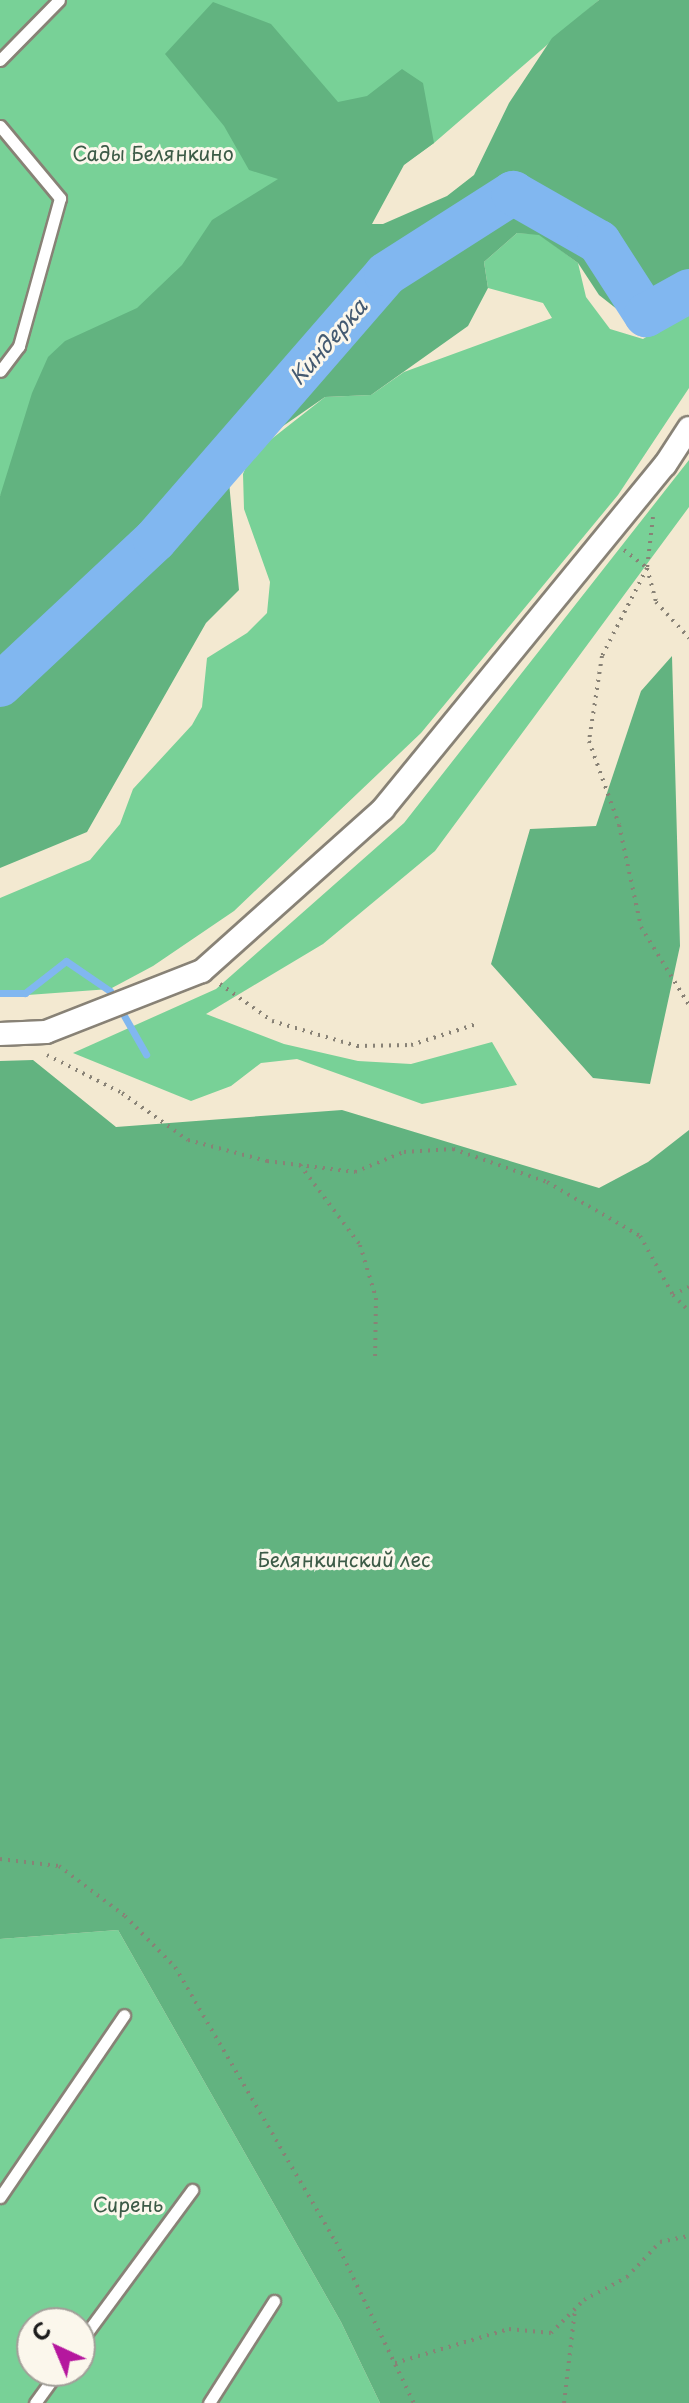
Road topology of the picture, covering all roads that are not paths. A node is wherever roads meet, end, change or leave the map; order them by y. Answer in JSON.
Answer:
{"nodes":[{"id":1,"x":59,"y":0,"type":"edge"},
{"id":2,"x":0,"y":60,"type":"edge"},
{"id":3,"x":0,"y":126,"type":"edge"},
{"id":4,"x":0,"y":371,"type":"edge"},
{"id":5,"x":689,"y":428,"type":"edge"},
{"id":6,"x":8,"y":1034,"type":"edge"},
{"id":7,"x":124,"y":2015,"type":"dead end"},
{"id":8,"x":192,"y":2190,"type":"dead end"},
{"id":9,"x":0,"y":2197,"type":"edge"},
{"id":10,"x":274,"y":2301,"type":"dead end"},
{"id":11,"x":96,"y":2320,"type":"edge"},
{"id":12,"x":209,"y":2403,"type":"edge"}],
"edges":[{"from":1,"to":2,"type":"lane"},
{"from":3,"to":4,"type":"lane"},
{"from":5,"to":6,"type":"street"},
{"from":7,"to":9,"type":"lane"},
{"from":8,"to":11,"type":"lane"},
{"from":10,"to":12,"type":"lane"}]}
